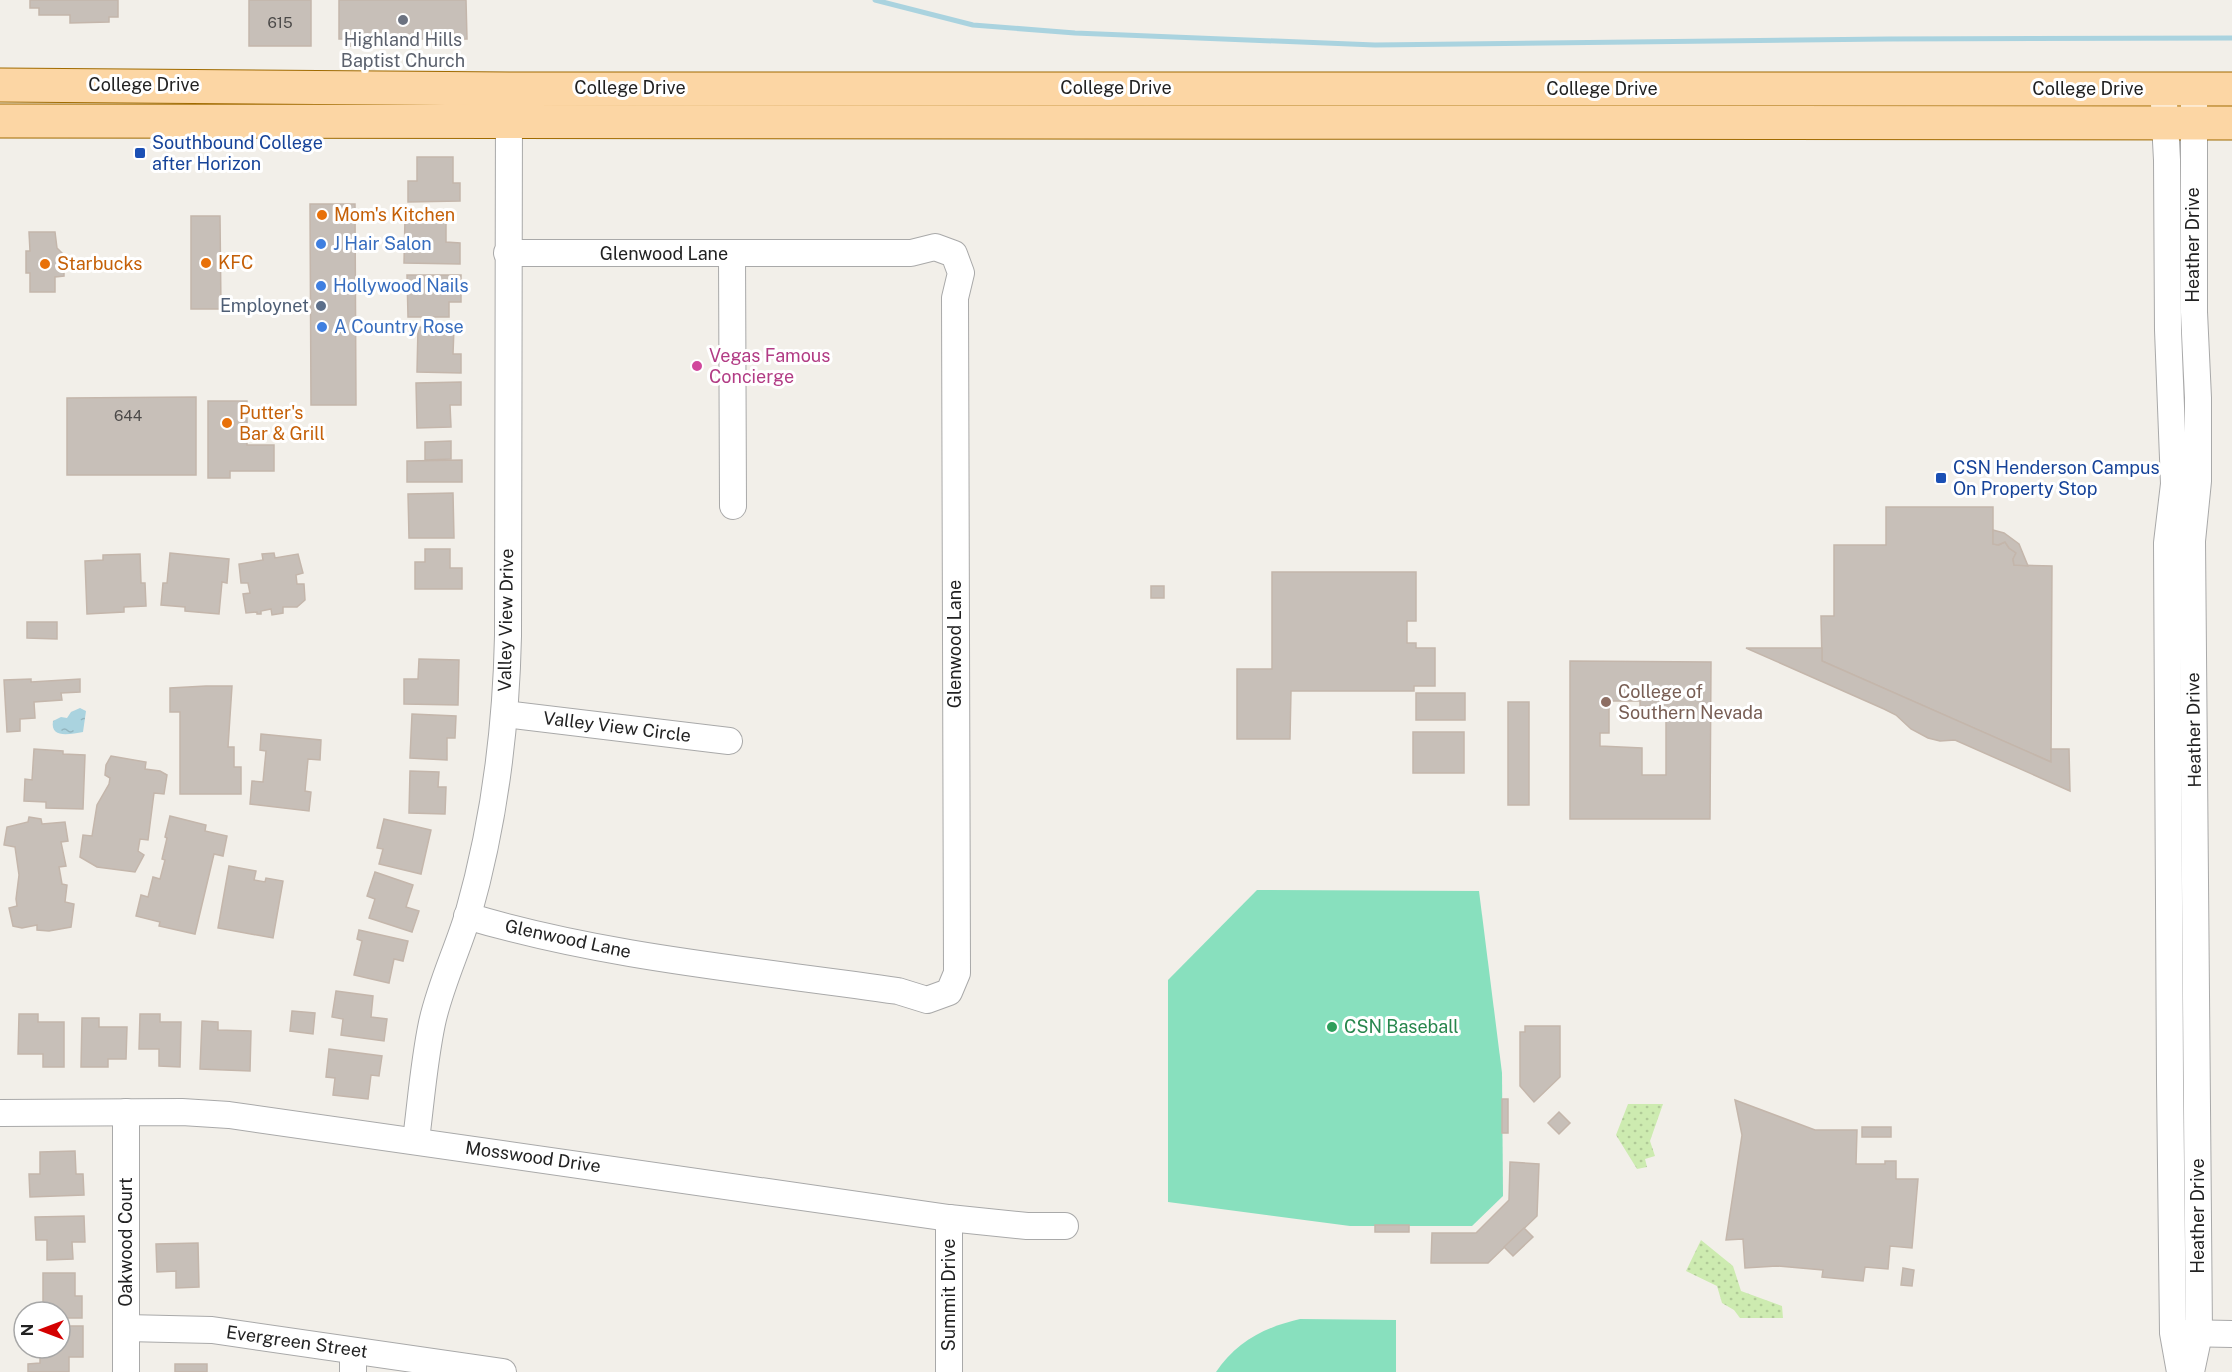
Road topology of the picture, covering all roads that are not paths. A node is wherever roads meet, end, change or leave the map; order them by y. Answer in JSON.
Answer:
{"nodes":[{"id":1,"x":0,"y":85,"type":"edge"},
{"id":2,"x":351,"y":87,"type":"junction"},
{"id":3,"x":508,"y":88,"type":"junction"},
{"id":4,"x":1201,"y":88,"type":"junction"},
{"id":5,"x":2179,"y":88,"type":"junction"},
{"id":6,"x":2232,"y":89,"type":"edge"},
{"id":7,"x":0,"y":121,"type":"edge"},
{"id":8,"x":226,"y":121,"type":"junction"},
{"id":9,"x":509,"y":121,"type":"junction"},
{"id":10,"x":1185,"y":123,"type":"junction"},
{"id":11,"x":1217,"y":123,"type":"junction"},
{"id":12,"x":2178,"y":123,"type":"junction"},
{"id":13,"x":2232,"y":123,"type":"edge"},
{"id":14,"x":507,"y":253,"type":"junction"},
{"id":15,"x":732,"y":254,"type":"junction"},
{"id":16,"x":733,"y":506,"type":"dead end"},
{"id":17,"x":2182,"y":519,"type":"junction"},
{"id":18,"x":504,"y":714,"type":"junction"},
{"id":19,"x":729,"y":741,"type":"dead end"},
{"id":20,"x":2169,"y":819,"type":"junction"},
{"id":21,"x":2196,"y":819,"type":"junction"},
{"id":22,"x":467,"y":916,"type":"junction"},
{"id":23,"x":2169,"y":1029,"type":"junction"},
{"id":24,"x":2198,"y":1029,"type":"junction"},
{"id":25,"x":2170,"y":1081,"type":"junction"},
{"id":26,"x":2198,"y":1081,"type":"junction"},
{"id":27,"x":126,"y":1112,"type":"junction"},
{"id":28,"x":0,"y":1113,"type":"edge"},
{"id":29,"x":416,"y":1140,"type":"junction"},
{"id":30,"x":949,"y":1218,"type":"junction"},
{"id":31,"x":1065,"y":1226,"type":"dead end"},
{"id":32,"x":126,"y":1328,"type":"junction"},
{"id":33,"x":2174,"y":1333,"type":"junction"},
{"id":34,"x":2199,"y":1334,"type":"junction"},
{"id":35,"x":2232,"y":1334,"type":"edge"},
{"id":36,"x":353,"y":1361,"type":"edge"},
{"id":37,"x":126,"y":1372,"type":"edge"},
{"id":38,"x":503,"y":1372,"type":"edge"},
{"id":39,"x":949,"y":1372,"type":"edge"},
{"id":40,"x":2180,"y":1372,"type":"edge"},
{"id":41,"x":2191,"y":1372,"type":"edge"}],
"edges":[{"from":1,"to":2,"type":"main road","name":"College Drive"},
{"from":2,"to":3,"type":"main road","name":"College Drive"},
{"from":2,"to":8,"type":"main road"},
{"from":3,"to":4,"type":"main road","name":"College Drive"},
{"from":3,"to":9,"type":"street","name":"Valley View Drive"},
{"from":4,"to":5,"type":"main road","name":"College Drive"},
{"from":4,"to":10,"type":"main road"},
{"from":4,"to":11,"type":"main road"},
{"from":5,"to":6,"type":"main road","name":"College Drive"},
{"from":5,"to":12,"type":"street","name":"Heather Drive"},
{"from":7,"to":8,"type":"main road","name":"College Drive"},
{"from":8,"to":9,"type":"main road","name":"College Drive"},
{"from":9,"to":10,"type":"main road","name":"College Drive"},
{"from":9,"to":14,"type":"street","name":"Valley View Drive"},
{"from":10,"to":11,"type":"main road","name":"College Drive"},
{"from":11,"to":12,"type":"main road","name":"College Drive"},
{"from":12,"to":13,"type":"main road","name":"College Drive"},
{"from":12,"to":17,"type":"street","name":"Heather Drive"},
{"from":14,"to":15,"type":"street","name":"Glenwood Lane"},
{"from":14,"to":18,"type":"street","name":"Valley View Drive"},
{"from":15,"to":16,"type":"street"},
{"from":15,"to":22,"type":"street","name":"Glenwood Lane"},
{"from":17,"to":20,"type":"street","name":"Heather Drive"},
{"from":17,"to":21,"type":"street","name":"Heather Drive"},
{"from":18,"to":19,"type":"street","name":"Valley View Circle"},
{"from":18,"to":22,"type":"street","name":"Valley View Drive"},
{"from":20,"to":21,"type":"street"},
{"from":20,"to":23,"type":"street","name":"Heather Drive"},
{"from":21,"to":24,"type":"street","name":"Heather Drive"},
{"from":22,"to":29,"type":"street","name":"Valley View Drive"},
{"from":23,"to":24,"type":"street"},
{"from":23,"to":25,"type":"street","name":"Heather Drive"},
{"from":24,"to":26,"type":"street","name":"Heather Drive"},
{"from":25,"to":26,"type":"street"},
{"from":25,"to":33,"type":"street","name":"Heather Drive"},
{"from":26,"to":34,"type":"street","name":"Heather Drive"},
{"from":27,"to":28,"type":"street","name":"Mosswood Drive"},
{"from":27,"to":29,"type":"street","name":"Mosswood Drive"},
{"from":27,"to":32,"type":"street","name":"Oakwood Court"},
{"from":29,"to":30,"type":"street","name":"Mosswood Drive"},
{"from":30,"to":31,"type":"street","name":"Mosswood Drive"},
{"from":30,"to":39,"type":"street","name":"Summit Drive"},
{"from":32,"to":36,"type":"street","name":"Evergreen Street"},
{"from":32,"to":37,"type":"street","name":"Oakwood Court"},
{"from":33,"to":34,"type":"street"},
{"from":33,"to":40,"type":"street","name":"Heather Drive"},
{"from":34,"to":35,"type":"street"},
{"from":34,"to":41,"type":"street","name":"Heather Drive"},
{"from":36,"to":38,"type":"street","name":"Evergreen Street"}]}
